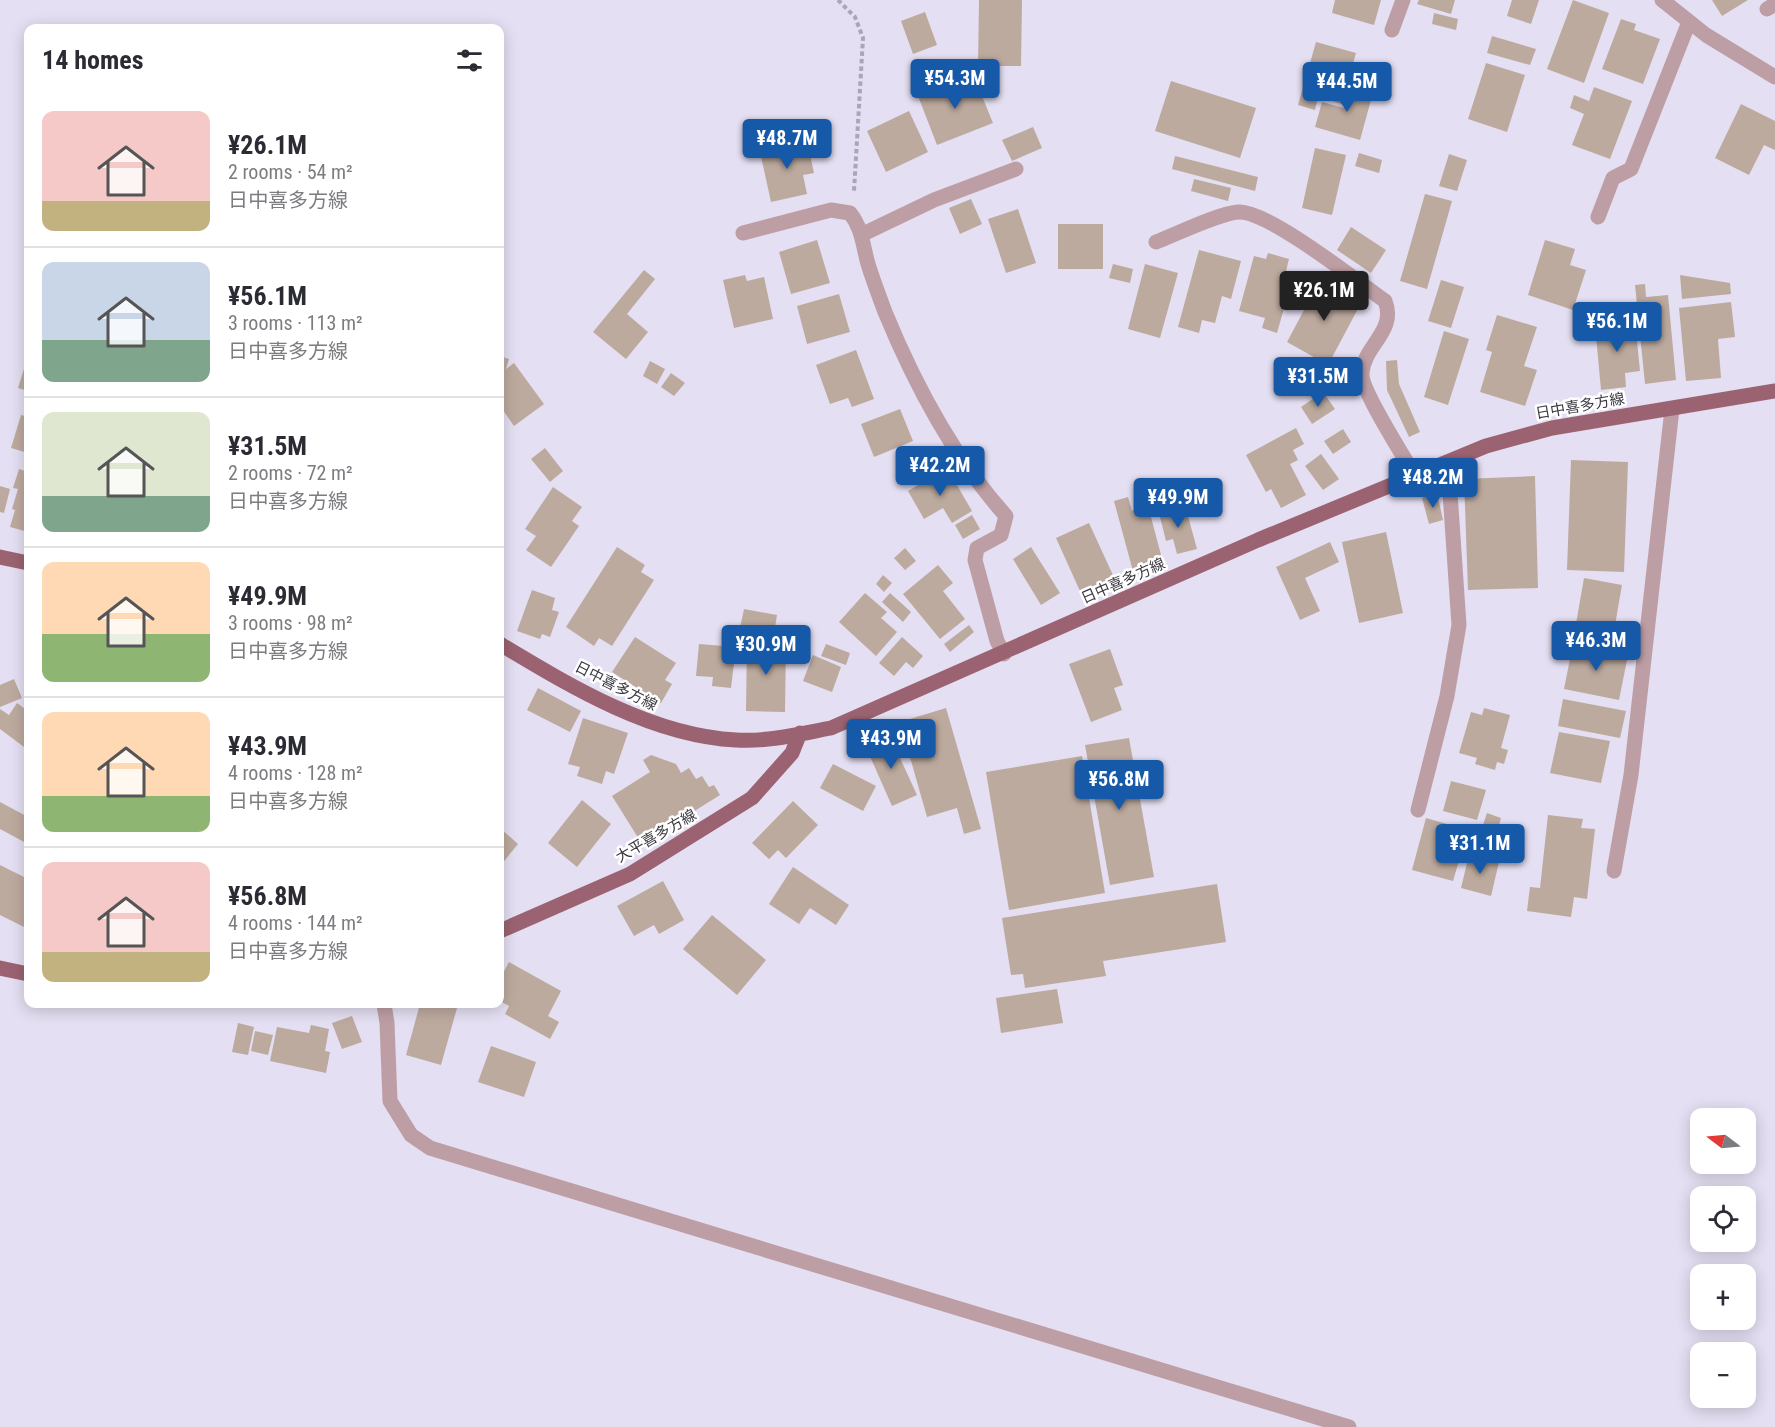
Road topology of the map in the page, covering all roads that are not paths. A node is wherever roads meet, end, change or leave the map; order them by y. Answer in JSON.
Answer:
{"nodes":[{"id":1,"x":1403,"y":0,"type":"edge"},
{"id":2,"x":1662,"y":0,"type":"edge"},
{"id":3,"x":1689,"y":22,"type":"junction"},
{"id":4,"x":1392,"y":30,"type":"dead end"},
{"id":5,"x":1775,"y":77,"type":"edge"},
{"id":6,"x":1016,"y":169,"type":"dead end"},
{"id":7,"x":1598,"y":217,"type":"dead end"},
{"id":8,"x":743,"y":233,"type":"dead end"},
{"id":9,"x":861,"y":235,"type":"junction"},
{"id":10,"x":1156,"y":242,"type":"dead end"},
{"id":11,"x":1775,"y":391,"type":"edge"},
{"id":12,"x":1672,"y":409,"type":"junction"},
{"id":13,"x":1448,"y":462,"type":"junction"},
{"id":14,"x":1415,"y":476,"type":"junction"},
{"id":15,"x":0,"y":557,"type":"edge"},
{"id":16,"x":24,"y":562,"type":"edge"},
{"id":17,"x":504,"y":646,"type":"edge"},
{"id":18,"x":1004,"y":654,"type":"junction"},
{"id":19,"x":801,"y":733,"type":"junction"},
{"id":20,"x":1418,"y":810,"type":"dead end"},
{"id":21,"x":1614,"y":871,"type":"dead end"},
{"id":22,"x":504,"y":928,"type":"edge"},
{"id":23,"x":0,"y":969,"type":"edge"},
{"id":24,"x":24,"y":973,"type":"edge"},
{"id":25,"x":385,"y":1008,"type":"edge"},
{"id":26,"x":1349,"y":1427,"type":"edge"}],
"edges":[{"from":1,"to":4,"type":"street"},
{"from":2,"to":3,"type":"street"},
{"from":3,"to":5,"type":"street"},
{"from":3,"to":7,"type":"street"},
{"from":6,"to":9,"type":"street"},
{"from":8,"to":9,"type":"street"},
{"from":9,"to":18,"type":"street"},
{"from":10,"to":14,"type":"street"},
{"from":11,"to":12,"type":"main road","name":"日中喜多方線"},
{"from":12,"to":13,"type":"main road","name":"日中喜多方線"},
{"from":12,"to":21,"type":"street"},
{"from":13,"to":14,"type":"main road","name":"日中喜多方線"},
{"from":13,"to":20,"type":"street"},
{"from":14,"to":18,"type":"main road","name":"日中喜多方線"},
{"from":15,"to":16,"type":"main road"},
{"from":17,"to":19,"type":"main road","name":"日中喜多方線"},
{"from":18,"to":19,"type":"main road","name":"日中喜多方線"},
{"from":19,"to":22,"type":"main road","name":"大平喜多方線"},
{"from":23,"to":24,"type":"main road"},
{"from":25,"to":26,"type":"street"}]}
